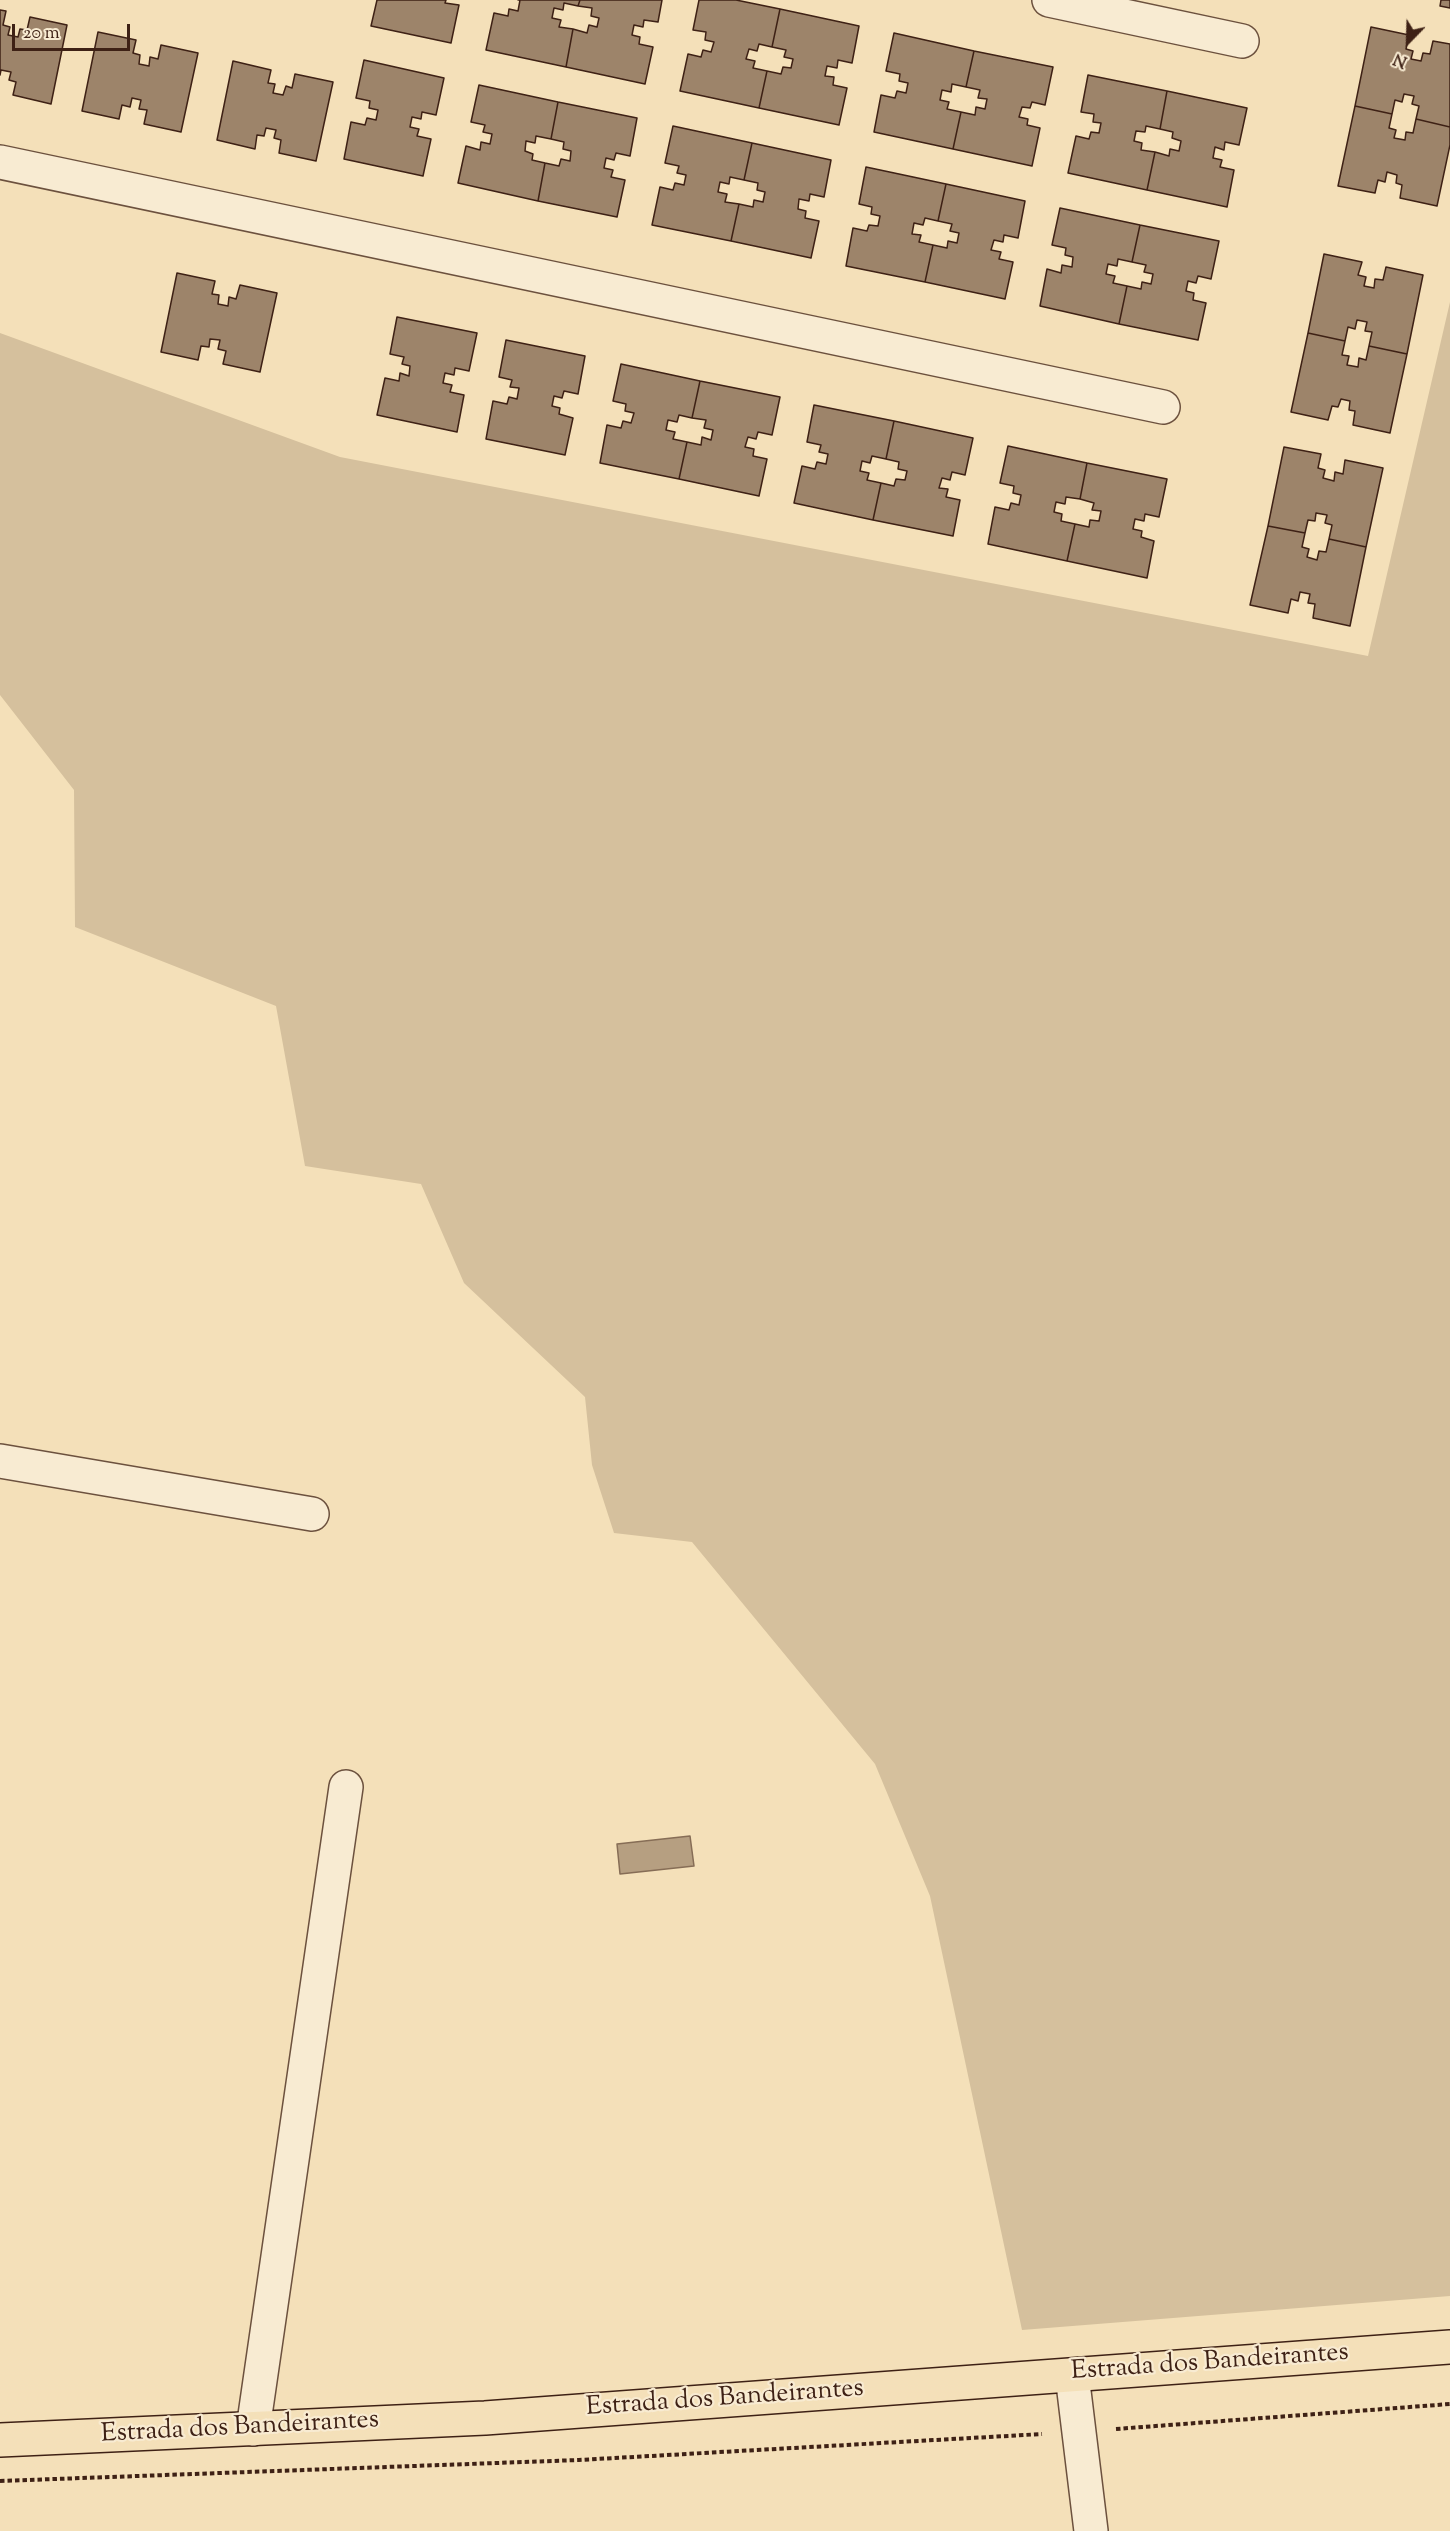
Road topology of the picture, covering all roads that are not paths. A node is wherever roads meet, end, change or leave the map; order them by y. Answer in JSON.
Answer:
{"nodes":[{"id":1,"x":1049,"y":0,"type":"edge"},
{"id":2,"x":1242,"y":41,"type":"dead end"},
{"id":3,"x":0,"y":162,"type":"edge"},
{"id":4,"x":1163,"y":407,"type":"dead end"},
{"id":5,"x":0,"y":1461,"type":"edge"},
{"id":6,"x":312,"y":1514,"type":"dead end"},
{"id":7,"x":346,"y":1787,"type":"dead end"},
{"id":8,"x":1450,"y":2347,"type":"edge"},
{"id":9,"x":1072,"y":2374,"type":"junction"},
{"id":10,"x":253,"y":2429,"type":"junction"},
{"id":11,"x":0,"y":2440,"type":"edge"},
{"id":12,"x":1091,"y":2531,"type":"edge"}],
"edges":[{"from":1,"to":2,"type":"street"},
{"from":3,"to":4,"type":"street"},
{"from":5,"to":6,"type":"street"},
{"from":7,"to":10,"type":"street"},
{"from":8,"to":9,"type":"main road","name":"Estrada dos Bandeirantes"},
{"from":9,"to":10,"type":"main road","name":"Estrada dos Bandeirantes"},
{"from":9,"to":12,"type":"street"},
{"from":10,"to":11,"type":"main road","name":"Estrada dos Bandeirantes"}]}
